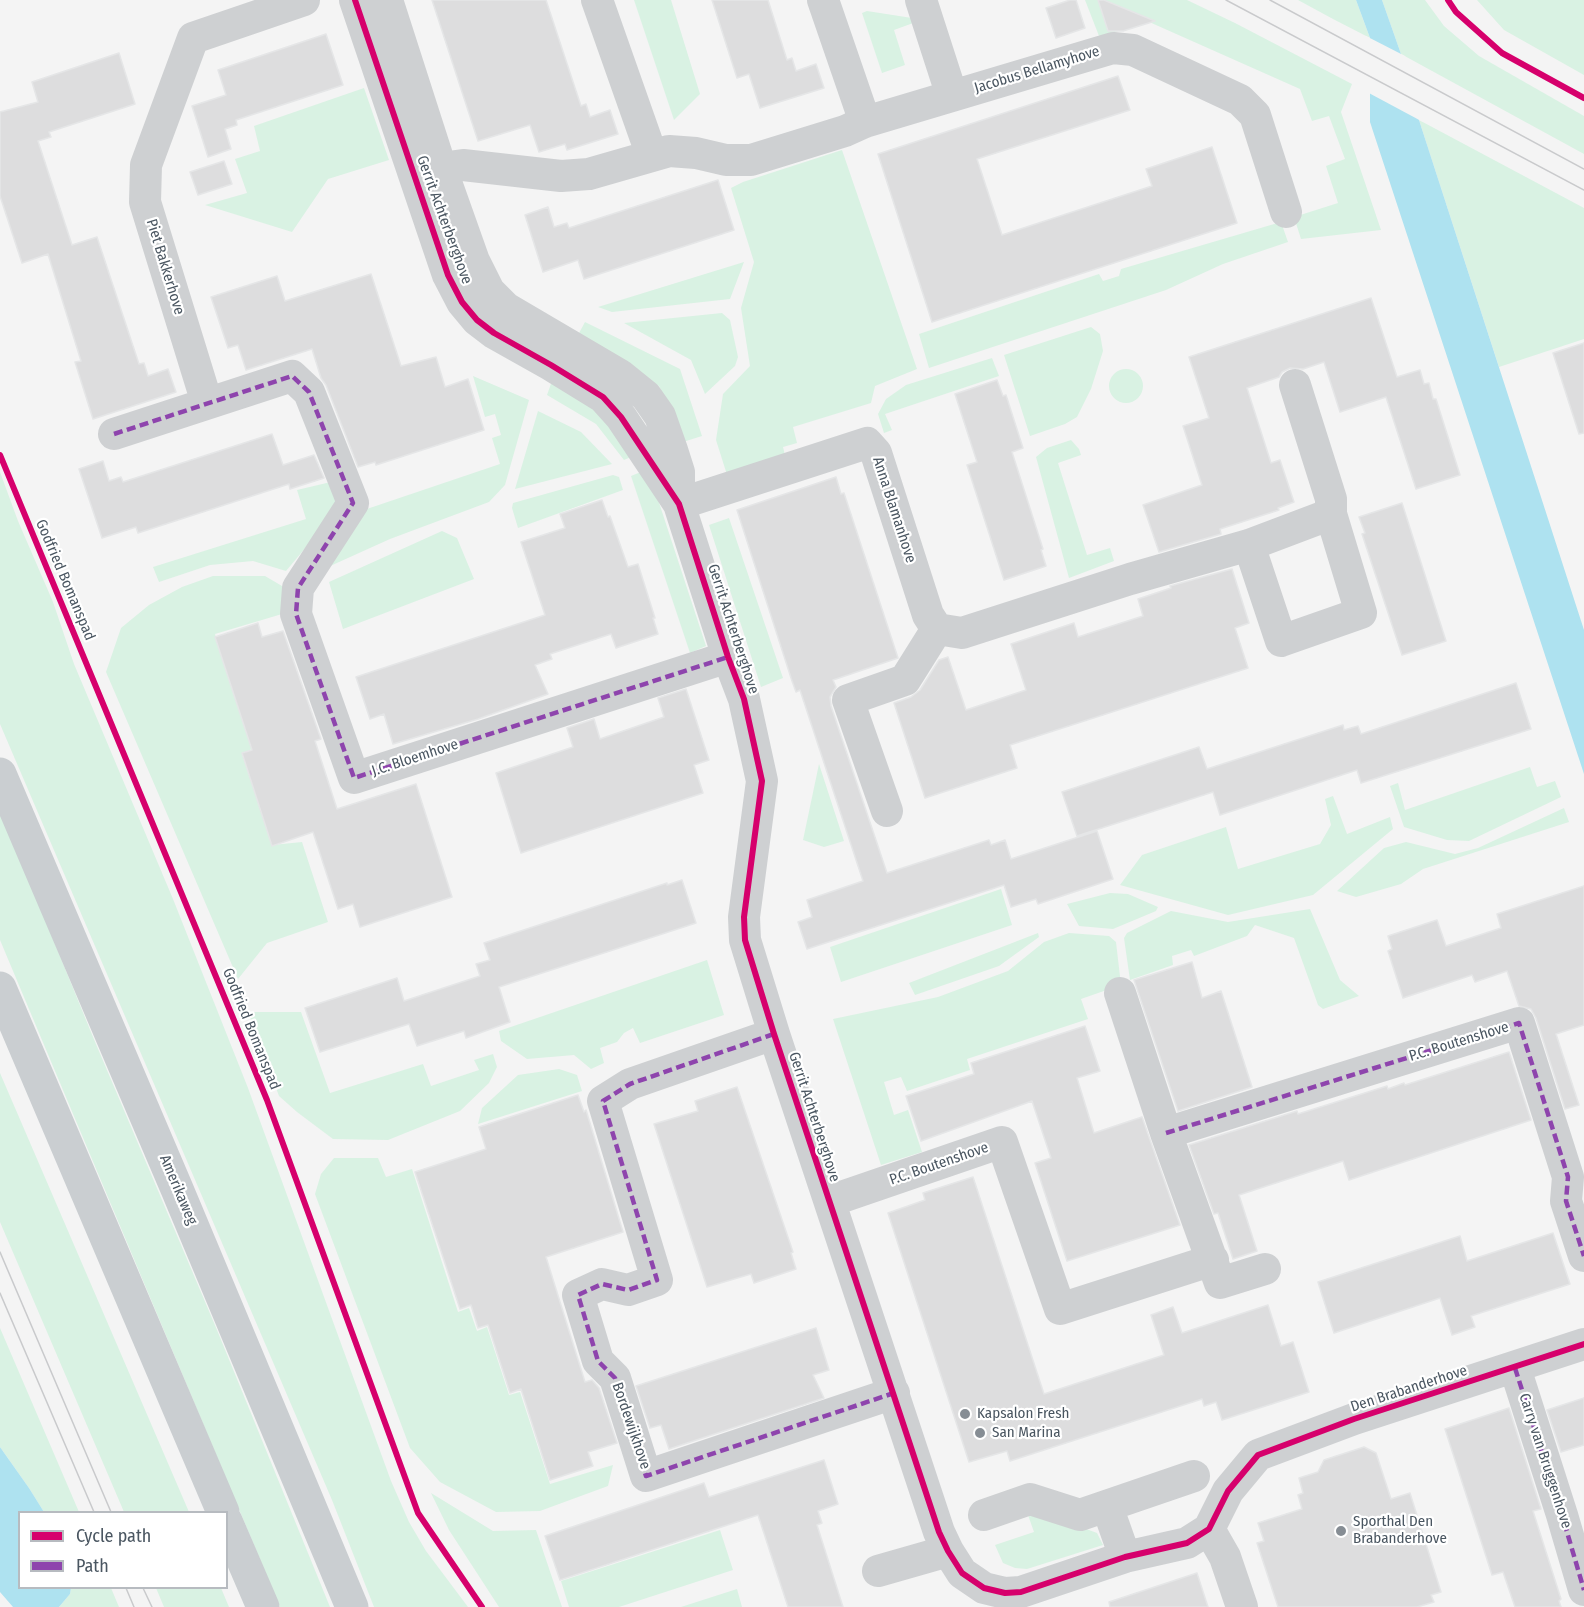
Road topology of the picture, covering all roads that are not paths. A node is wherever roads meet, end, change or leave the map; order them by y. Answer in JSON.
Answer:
{"nodes":[{"id":1,"x":304,"y":0,"type":"edge"},
{"id":2,"x":356,"y":0,"type":"edge"},
{"id":3,"x":387,"y":0,"type":"edge"},
{"id":4,"x":597,"y":0,"type":"edge"},
{"id":5,"x":823,"y":0,"type":"edge"},
{"id":6,"x":921,"y":0,"type":"edge"},
{"id":7,"x":952,"y":96,"type":"junction"},
{"id":8,"x":865,"y":122,"type":"junction"},
{"id":9,"x":652,"y":156,"type":"junction"},
{"id":10,"x":428,"y":172,"type":"junction"},
{"id":11,"x":1286,"y":212,"type":"dead end"},
{"id":12,"x":1295,"y":385,"type":"dead end"},
{"id":13,"x":207,"y":403,"type":"junction"},
{"id":14,"x":114,"y":434,"type":"dead end"},
{"id":15,"x":679,"y":504,"type":"junction"},
{"id":16,"x":1331,"y":514,"type":"junction"},
{"id":17,"x":1249,"y":545,"type":"junction"},
{"id":18,"x":937,"y":629,"type":"junction"},
{"id":19,"x":728,"y":657,"type":"junction"},
{"id":20,"x":0,"y":774,"type":"edge"},
{"id":21,"x":887,"y":811,"type":"dead end"},
{"id":22,"x":0,"y":988,"type":"edge"},
{"id":23,"x":1120,"y":993,"type":"dead end"},
{"id":24,"x":774,"y":1034,"type":"junction"},
{"id":25,"x":1166,"y":1133,"type":"junction"},
{"id":26,"x":830,"y":1201,"type":"junction"},
{"id":27,"x":1584,"y":1256,"type":"edge"},
{"id":28,"x":1213,"y":1260,"type":"junction"},
{"id":29,"x":1265,"y":1269,"type":"dead end"},
{"id":30,"x":1584,"y":1344,"type":"edge"},
{"id":31,"x":1515,"y":1368,"type":"junction"},
{"id":32,"x":894,"y":1393,"type":"junction"},
{"id":33,"x":1194,"y":1476,"type":"dead end"},
{"id":34,"x":1107,"y":1506,"type":"junction"},
{"id":35,"x":223,"y":1511,"type":"edge"},
{"id":36,"x":984,"y":1515,"type":"dead end"},
{"id":37,"x":228,"y":1526,"type":"edge"},
{"id":38,"x":1209,"y":1528,"type":"junction"},
{"id":39,"x":948,"y":1551,"type":"junction"},
{"id":40,"x":1125,"y":1557,"type":"junction"},
{"id":41,"x":878,"y":1571,"type":"dead end"},
{"id":42,"x":1584,"y":1590,"type":"edge"},
{"id":43,"x":263,"y":1607,"type":"edge"},
{"id":44,"x":352,"y":1607,"type":"edge"},
{"id":45,"x":1242,"y":1607,"type":"edge"}],
"edges":[{"from":1,"to":13,"type":"street","name":"Piet Bakkerhove"},
{"from":2,"to":10,"type":"street","name":"Gerrit Achterberghove"},
{"from":3,"to":10,"type":"street","name":"Gerrit Achterberghove"},
{"from":4,"to":9,"type":"street"},
{"from":5,"to":8,"type":"street"},
{"from":6,"to":7,"type":"street"},
{"from":7,"to":8,"type":"street","name":"Jacobus Bellamyhove"},
{"from":7,"to":11,"type":"street","name":"Jacobus Bellamyhove"},
{"from":8,"to":9,"type":"street","name":"Jacobus Bellamyhove"},
{"from":9,"to":10,"type":"street","name":"Jacobus Bellamyhove"},
{"from":10,"to":15,"type":"street","name":"Gerrit Achterberghove"},
{"from":12,"to":16,"type":"street"},
{"from":13,"to":14,"type":"street"},
{"from":13,"to":19,"type":"street","name":"J.C. Bloemhove"},
{"from":15,"to":18,"type":"street","name":"Anna Blamanhove"},
{"from":15,"to":19,"type":"street","name":"Gerrit Achterberghove"},
{"from":16,"to":17,"type":"street"},
{"from":16,"to":17,"type":"street"},
{"from":17,"to":18,"type":"street"},
{"from":18,"to":21,"type":"street"},
{"from":19,"to":24,"type":"street","name":"Gerrit Achterberghove"},
{"from":20,"to":44,"type":"main road","name":"Amerikaweg"},
{"from":22,"to":35,"type":"main road"},
{"from":23,"to":25,"type":"street"},
{"from":24,"to":26,"type":"street","name":"Gerrit Achterberghove"},
{"from":24,"to":32,"type":"street","name":"Bordewijkhove"},
{"from":25,"to":27,"type":"street","name":"P.C. Boutenshove"},
{"from":25,"to":28,"type":"street"},
{"from":26,"to":28,"type":"street","name":"P.C. Boutenshove"},
{"from":26,"to":32,"type":"street","name":"Gerrit Achterberghove"},
{"from":28,"to":29,"type":"street"},
{"from":30,"to":31,"type":"street","name":"Den Brabanderhove"},
{"from":31,"to":38,"type":"street","name":"Den Brabanderhove"},
{"from":31,"to":42,"type":"street","name":"Carry van Bruggenhove"},
{"from":32,"to":39,"type":"street","name":"Gerrit Achterberghove"},
{"from":33,"to":34,"type":"street"},
{"from":34,"to":36,"type":"street"},
{"from":34,"to":40,"type":"street"},
{"from":37,"to":43,"type":"main road"},
{"from":38,"to":40,"type":"street"},
{"from":38,"to":45,"type":"street"},
{"from":39,"to":40,"type":"street","name":"Gerrit Achterberghove"},
{"from":39,"to":41,"type":"street"}]}
